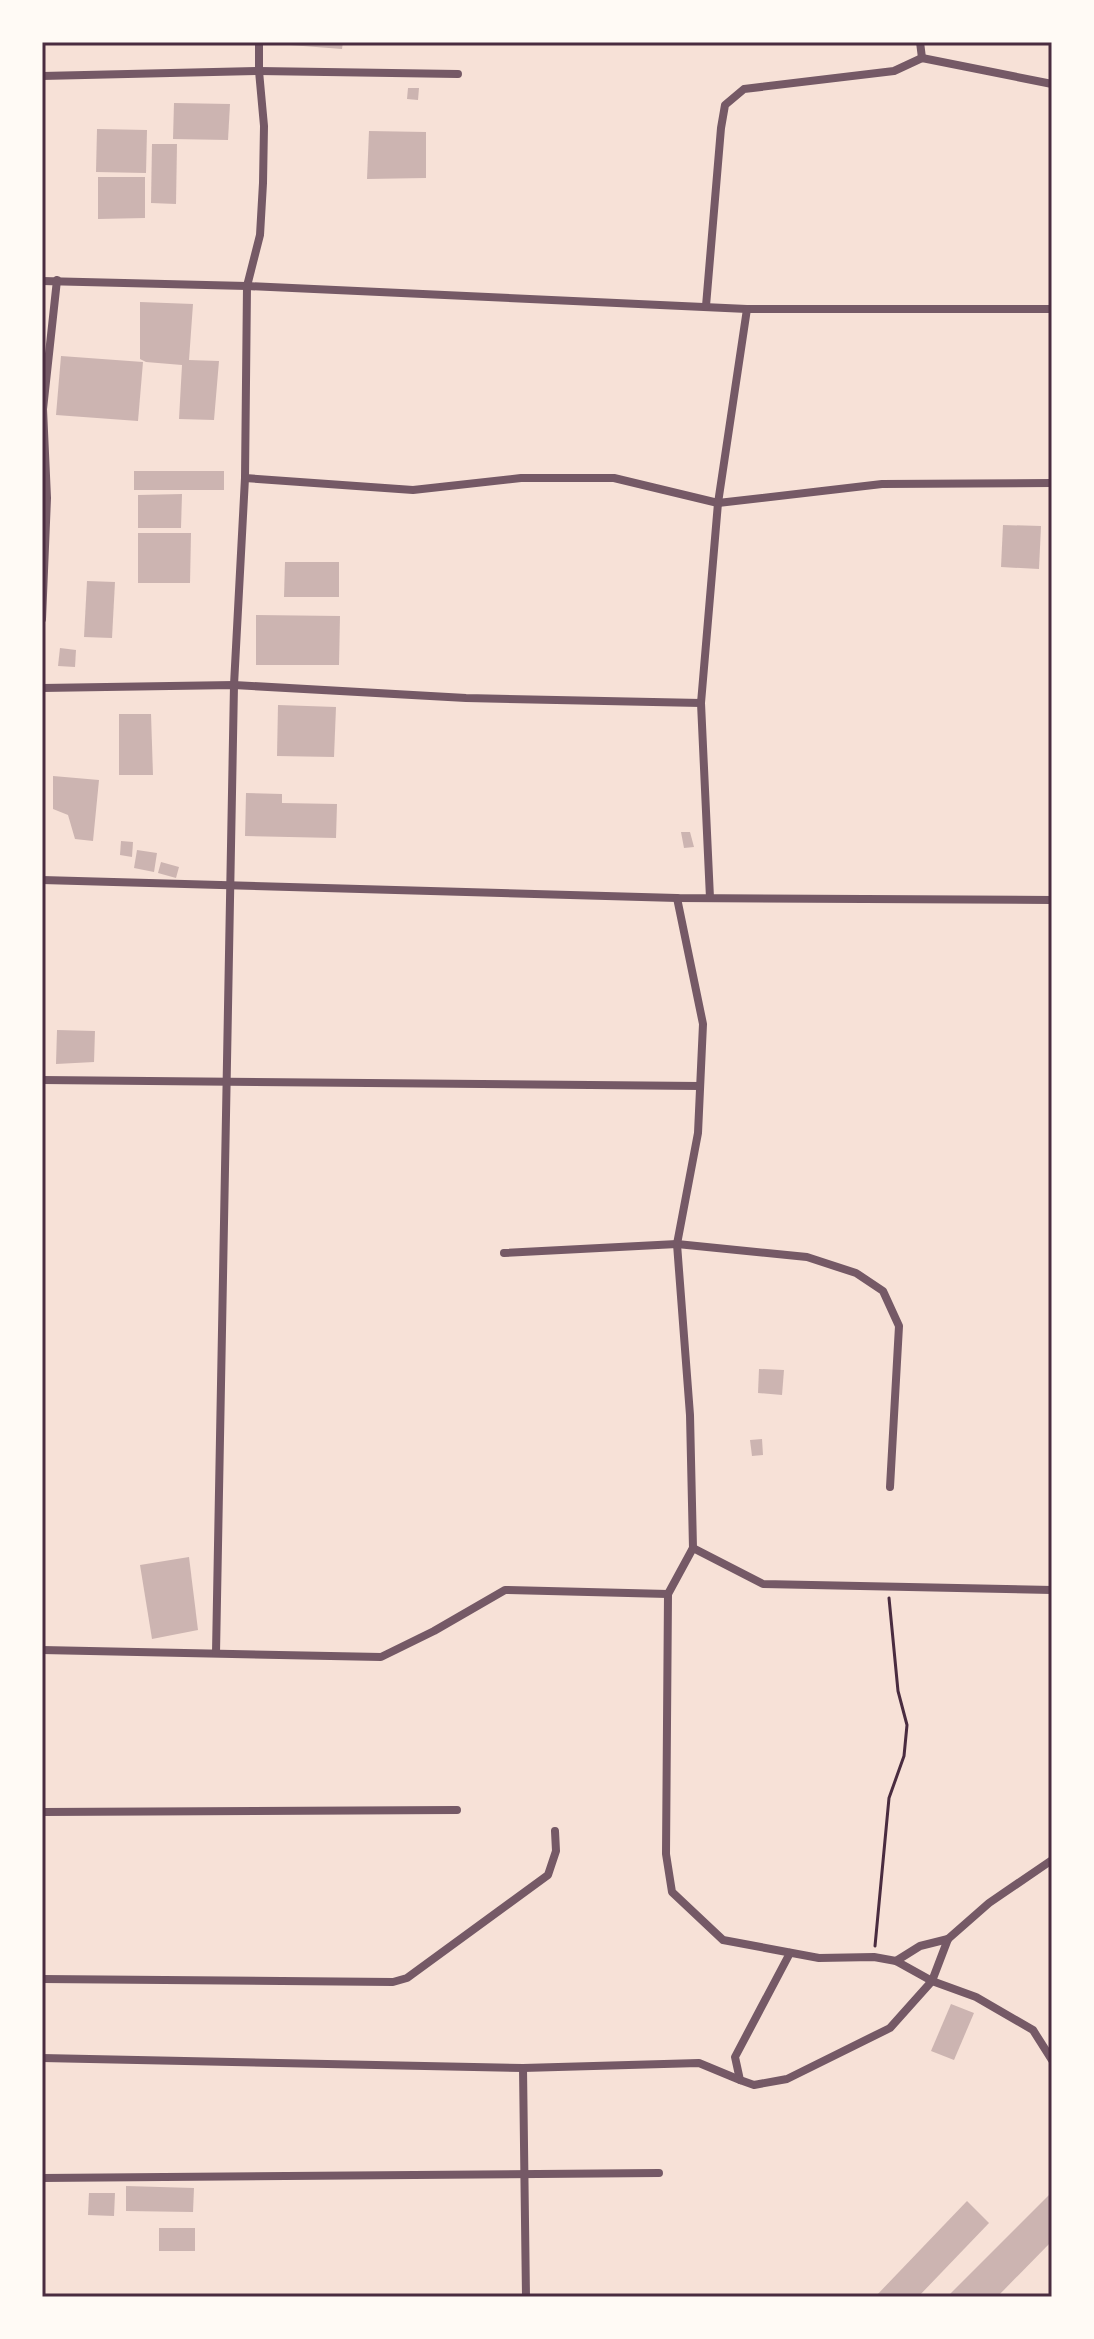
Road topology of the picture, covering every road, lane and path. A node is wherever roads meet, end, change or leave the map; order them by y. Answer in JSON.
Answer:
{"nodes":[{"id":1,"x":259,"y":42,"type":"edge"},
{"id":2,"x":920,"y":42,"type":"edge"},
{"id":3,"x":922,"y":58,"type":"junction"},
{"id":4,"x":259,"y":71,"type":"junction"},
{"id":5,"x":458,"y":74,"type":"dead end"},
{"id":6,"x":42,"y":76,"type":"edge"},
{"id":7,"x":1052,"y":84,"type":"edge"},
{"id":8,"x":57,"y":280,"type":"junction"},
{"id":9,"x":42,"y":281,"type":"edge"},
{"id":10,"x":247,"y":286,"type":"junction"},
{"id":11,"x":706,"y":306,"type":"junction"},
{"id":12,"x":747,"y":309,"type":"junction"},
{"id":13,"x":1052,"y":309,"type":"edge"},
{"id":14,"x":245,"y":478,"type":"junction"},
{"id":15,"x":1052,"y":483,"type":"edge"},
{"id":16,"x":718,"y":503,"type":"junction"},
{"id":17,"x":42,"y":619,"type":"edge"},
{"id":18,"x":234,"y":685,"type":"junction"},
{"id":19,"x":42,"y":688,"type":"edge"},
{"id":20,"x":701,"y":703,"type":"junction"},
{"id":21,"x":42,"y":880,"type":"edge"},
{"id":22,"x":229,"y":887,"type":"junction"},
{"id":23,"x":677,"y":898,"type":"junction"},
{"id":24,"x":710,"y":898,"type":"junction"},
{"id":25,"x":1052,"y":900,"type":"edge"},
{"id":26,"x":42,"y":1080,"type":"edge"},
{"id":27,"x":226,"y":1083,"type":"junction"},
{"id":28,"x":700,"y":1086,"type":"junction"},
{"id":29,"x":677,"y":1244,"type":"junction"},
{"id":30,"x":504,"y":1253,"type":"dead end"},
{"id":31,"x":890,"y":1487,"type":"dead end"},
{"id":32,"x":693,"y":1548,"type":"junction"},
{"id":33,"x":888,"y":1588,"type":"junction"},
{"id":34,"x":1052,"y":1590,"type":"edge"},
{"id":35,"x":668,"y":1594,"type":"junction"},
{"id":36,"x":42,"y":1650,"type":"edge"},
{"id":37,"x":216,"y":1653,"type":"junction"},
{"id":38,"x":457,"y":1810,"type":"dead end"},
{"id":39,"x":42,"y":1812,"type":"edge"},
{"id":40,"x":555,"y":1831,"type":"dead end"},
{"id":41,"x":1052,"y":1860,"type":"edge"},
{"id":42,"x":948,"y":1939,"type":"junction"},
{"id":43,"x":790,"y":1953,"type":"junction"},
{"id":44,"x":874,"y":1957,"type":"junction"},
{"id":45,"x":896,"y":1961,"type":"junction"},
{"id":46,"x":42,"y":1979,"type":"edge"},
{"id":47,"x":932,"y":1981,"type":"junction"},
{"id":48,"x":42,"y":2058,"type":"edge"},
{"id":49,"x":1052,"y":2060,"type":"edge"},
{"id":50,"x":523,"y":2068,"type":"junction"},
{"id":51,"x":740,"y":2080,"type":"junction"},
{"id":52,"x":659,"y":2173,"type":"dead end"},
{"id":53,"x":524,"y":2175,"type":"junction"},
{"id":54,"x":42,"y":2178,"type":"edge"},
{"id":55,"x":526,"y":2297,"type":"edge"}],
"edges":[{"from":1,"to":4,"type":"street"},
{"from":2,"to":3,"type":"street"},
{"from":3,"to":7,"type":"street"},
{"from":3,"to":11,"type":"street"},
{"from":4,"to":5,"type":"street"},
{"from":4,"to":6,"type":"street"},
{"from":4,"to":10,"type":"street"},
{"from":8,"to":9,"type":"street"},
{"from":8,"to":10,"type":"street"},
{"from":8,"to":17,"type":"street"},
{"from":10,"to":11,"type":"street"},
{"from":10,"to":14,"type":"street"},
{"from":11,"to":12,"type":"street"},
{"from":12,"to":13,"type":"street"},
{"from":12,"to":16,"type":"street"},
{"from":14,"to":16,"type":"street"},
{"from":14,"to":18,"type":"street"},
{"from":15,"to":16,"type":"street"},
{"from":16,"to":20,"type":"street"},
{"from":18,"to":19,"type":"street"},
{"from":18,"to":20,"type":"street"},
{"from":18,"to":22,"type":"street"},
{"from":20,"to":24,"type":"street"},
{"from":21,"to":22,"type":"street"},
{"from":22,"to":23,"type":"street"},
{"from":22,"to":27,"type":"street"},
{"from":23,"to":24,"type":"street"},
{"from":23,"to":28,"type":"street"},
{"from":24,"to":25,"type":"street"},
{"from":26,"to":27,"type":"street"},
{"from":27,"to":28,"type":"street"},
{"from":27,"to":37,"type":"street"},
{"from":28,"to":29,"type":"street"},
{"from":29,"to":30,"type":"street"},
{"from":29,"to":31,"type":"street"},
{"from":29,"to":32,"type":"street"},
{"from":32,"to":33,"type":"street"},
{"from":32,"to":35,"type":"street"},
{"from":33,"to":34,"type":"street"},
{"from":33,"to":44,"type":"path"},
{"from":35,"to":37,"type":"street"},
{"from":35,"to":43,"type":"street"},
{"from":36,"to":37,"type":"street"},
{"from":38,"to":39,"type":"street"},
{"from":40,"to":46,"type":"street"},
{"from":41,"to":42,"type":"street"},
{"from":42,"to":45,"type":"street"},
{"from":42,"to":47,"type":"street"},
{"from":43,"to":44,"type":"street"},
{"from":43,"to":51,"type":"street"},
{"from":44,"to":45,"type":"street"},
{"from":45,"to":47,"type":"street"},
{"from":47,"to":49,"type":"street"},
{"from":47,"to":51,"type":"street"},
{"from":48,"to":50,"type":"street"},
{"from":50,"to":51,"type":"street"},
{"from":50,"to":53,"type":"street"},
{"from":52,"to":53,"type":"street"},
{"from":53,"to":54,"type":"street"},
{"from":53,"to":55,"type":"street"}]}
